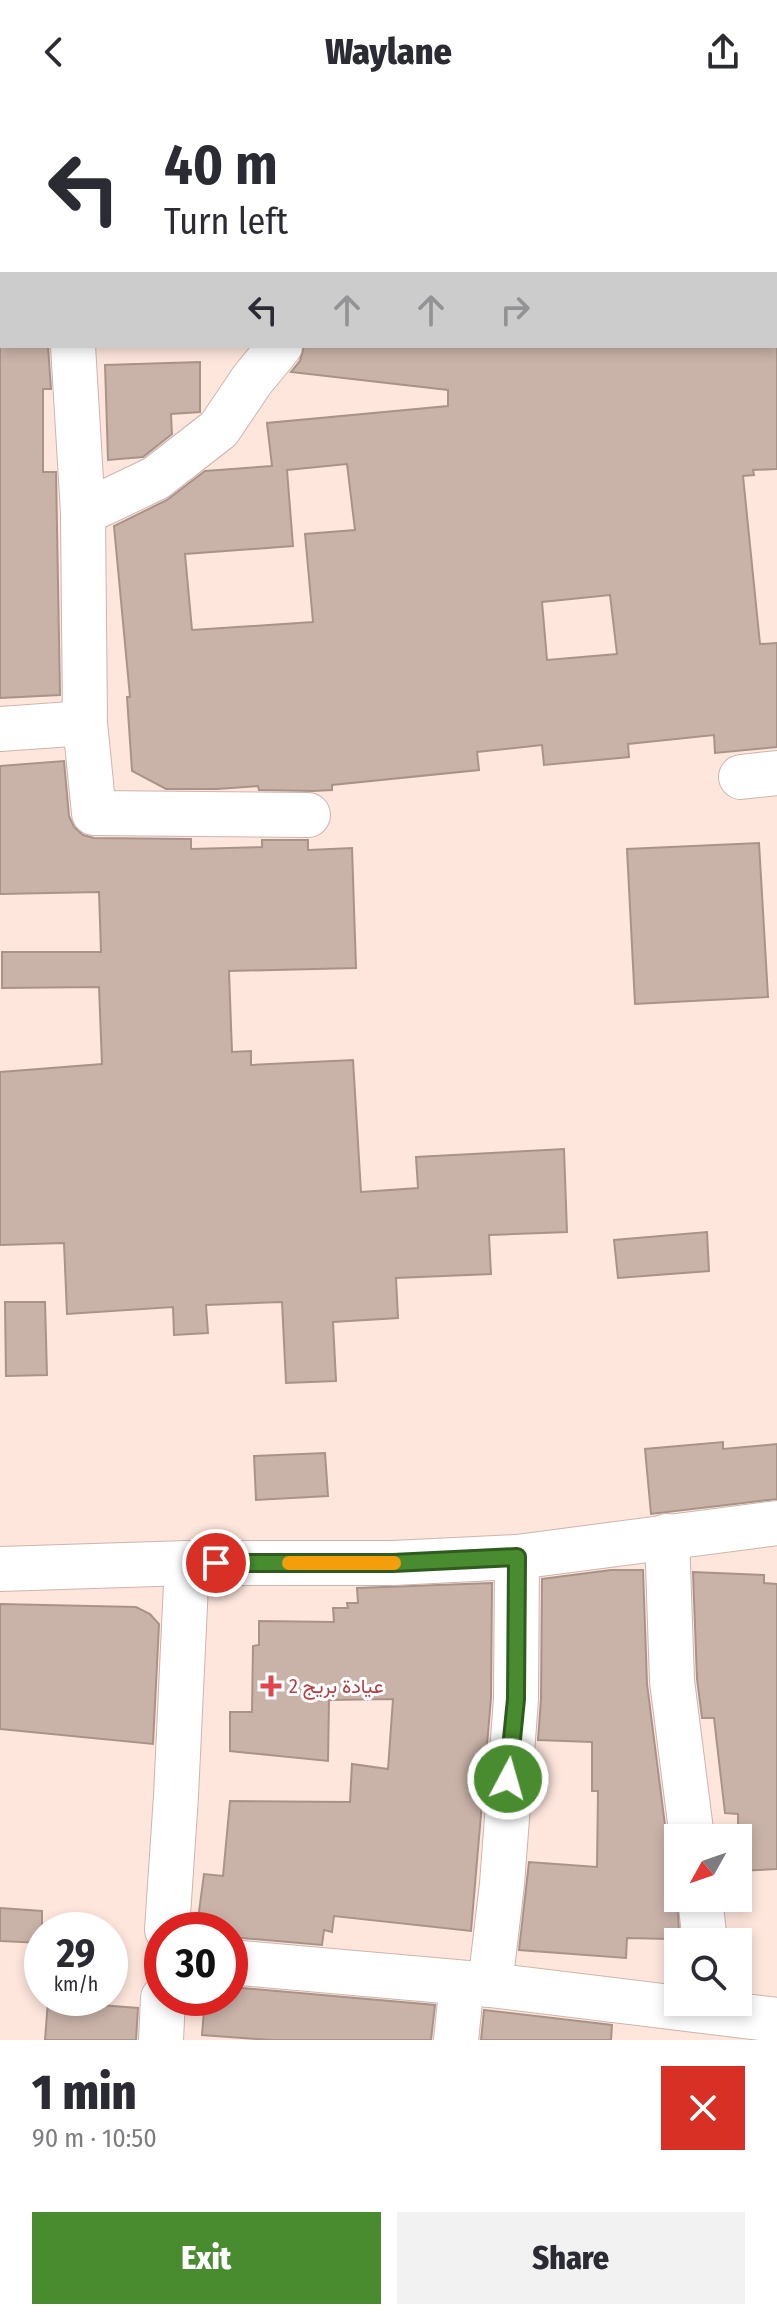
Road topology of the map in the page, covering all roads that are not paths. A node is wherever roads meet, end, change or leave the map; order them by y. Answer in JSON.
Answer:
{"nodes":[{"id":1,"x":73,"y":348,"type":"edge"},
{"id":2,"x":278,"y":348,"type":"edge"},
{"id":3,"x":83,"y":513,"type":"junction"},
{"id":4,"x":85,"y":723,"type":"junction"},
{"id":5,"x":0,"y":729,"type":"edge"},
{"id":6,"x":308,"y":815,"type":"dead end"},
{"id":7,"x":777,"y":1523,"type":"edge"},
{"id":8,"x":667,"y":1536,"type":"junction"},
{"id":9,"x":517,"y":1557,"type":"junction"},
{"id":10,"x":187,"y":1563,"type":"junction"},
{"id":11,"x":0,"y":1569,"type":"edge"},
{"id":12,"x":690,"y":1824,"type":"edge"},
{"id":13,"x":168,"y":1912,"type":"edge"},
{"id":14,"x":248,"y":1964,"type":"edge"},
{"id":15,"x":476,"y":1984,"type":"junction"},
{"id":16,"x":162,"y":2016,"type":"edge"},
{"id":17,"x":715,"y":2018,"type":"edge"},
{"id":18,"x":777,"y":2020,"type":"edge"},
{"id":19,"x":161,"y":2040,"type":"edge"},
{"id":20,"x":456,"y":2040,"type":"edge"}],
"edges":[{"from":1,"to":3,"type":"street"},
{"from":2,"to":3,"type":"street"},
{"from":3,"to":4,"type":"street"},
{"from":4,"to":5,"type":"street"},
{"from":4,"to":6,"type":"street"},
{"from":7,"to":8,"type":"street"},
{"from":8,"to":9,"type":"street"},
{"from":8,"to":12,"type":"street"},
{"from":9,"to":10,"type":"street"},
{"from":9,"to":15,"type":"street"},
{"from":10,"to":11,"type":"street"},
{"from":10,"to":13,"type":"street"},
{"from":14,"to":15,"type":"street"},
{"from":15,"to":17,"type":"street"},
{"from":15,"to":20,"type":"street"},
{"from":16,"to":19,"type":"street"},
{"from":17,"to":18,"type":"street"}]}
